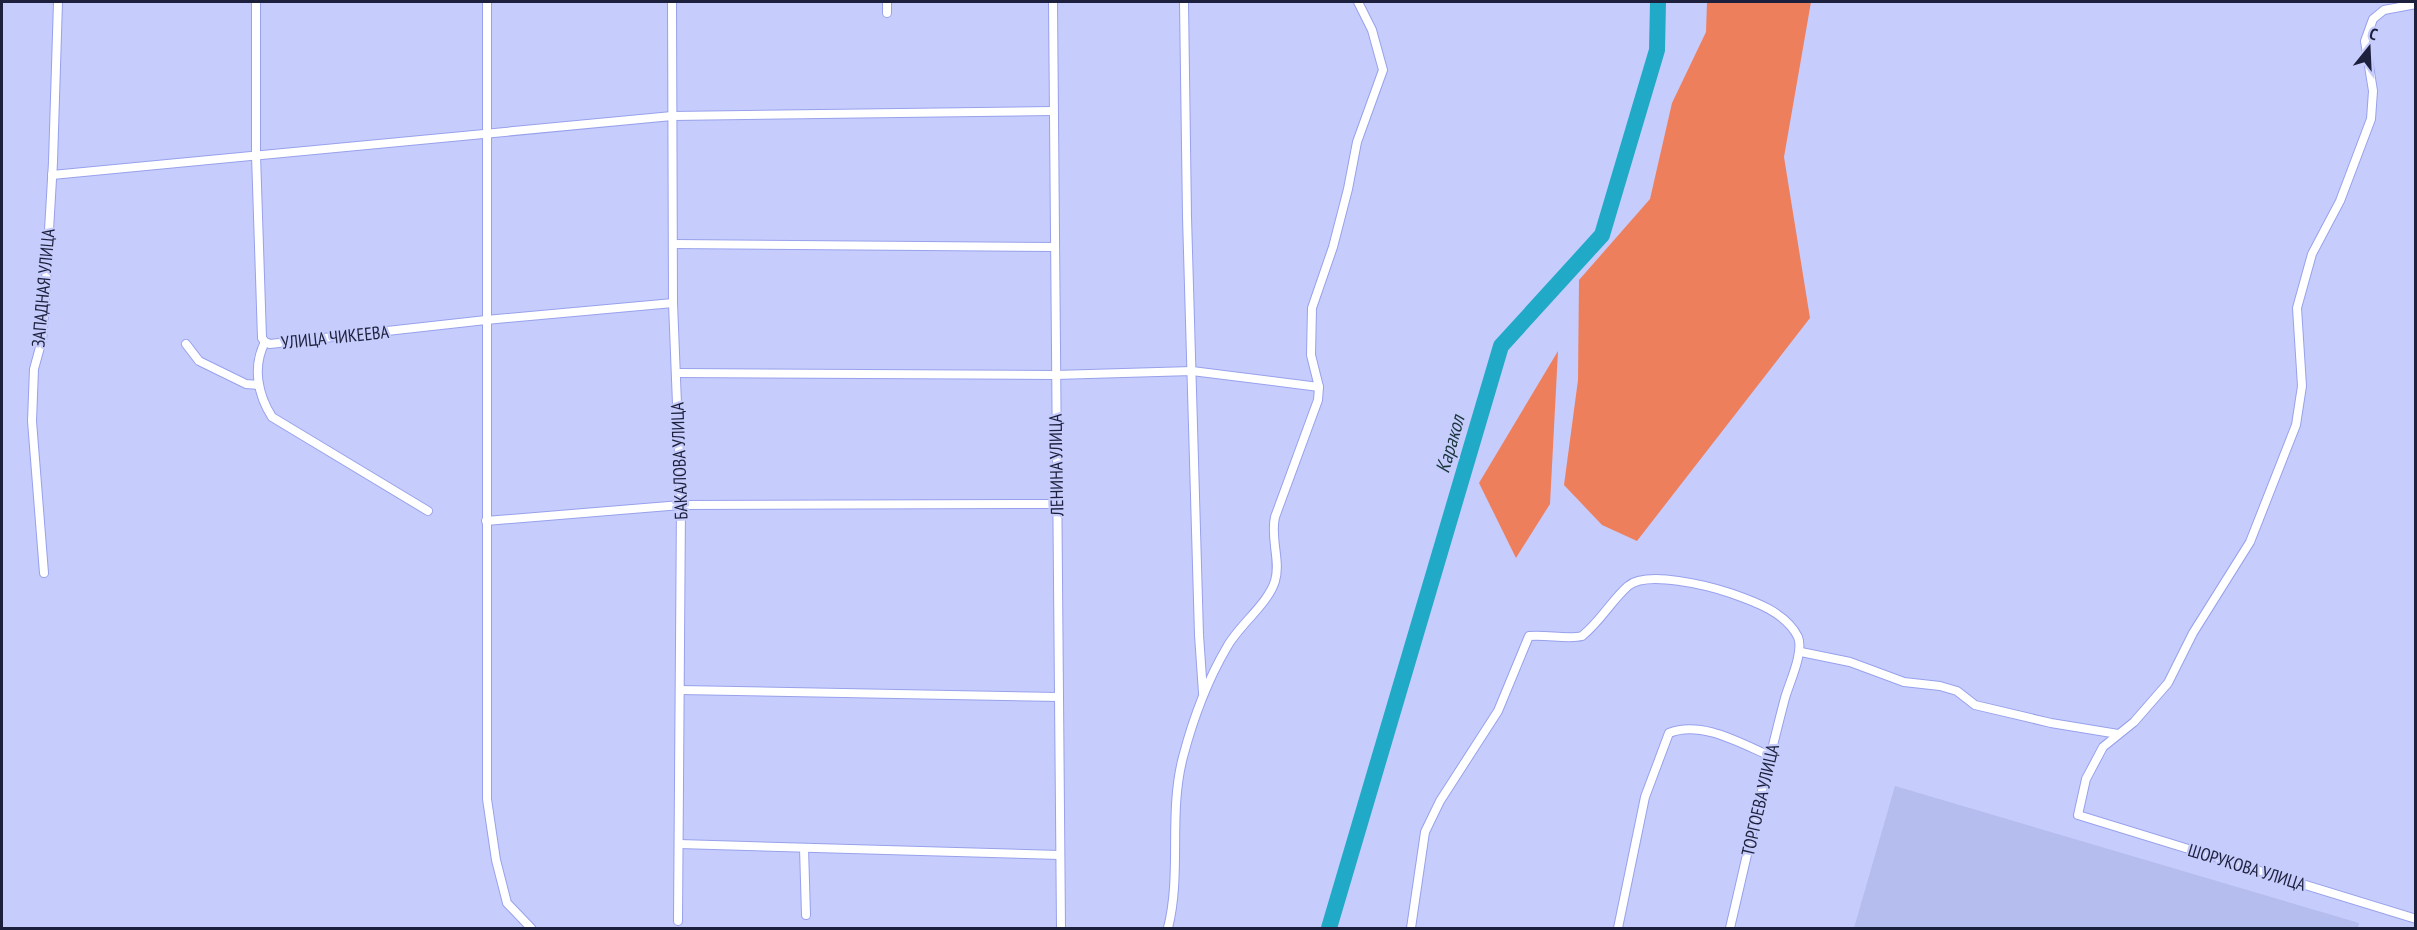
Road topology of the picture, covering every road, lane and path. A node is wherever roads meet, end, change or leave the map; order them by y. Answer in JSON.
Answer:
{"nodes":[{"id":1,"x":58,"y":2,"type":"edge"},
{"id":2,"x":256,"y":2,"type":"edge"},
{"id":3,"x":487,"y":2,"type":"edge"},
{"id":4,"x":672,"y":2,"type":"edge"},
{"id":5,"x":887,"y":2,"type":"edge"},
{"id":6,"x":1053,"y":2,"type":"edge"},
{"id":7,"x":1184,"y":2,"type":"edge"},
{"id":8,"x":1358,"y":2,"type":"edge"},
{"id":9,"x":2415,"y":4,"type":"edge"},
{"id":10,"x":887,"y":13,"type":"dead end"},
{"id":11,"x":1053,"y":111,"type":"junction"},
{"id":12,"x":672,"y":116,"type":"junction"},
{"id":13,"x":486,"y":134,"type":"junction"},
{"id":14,"x":256,"y":155,"type":"junction"},
{"id":15,"x":52,"y":175,"type":"junction"},
{"id":16,"x":672,"y":244,"type":"junction"},
{"id":17,"x":1054,"y":247,"type":"junction"},
{"id":18,"x":673,"y":303,"type":"junction"},
{"id":19,"x":486,"y":320,"type":"junction"},
{"id":20,"x":265,"y":342,"type":"junction"},
{"id":21,"x":186,"y":344,"type":"dead end"},
{"id":22,"x":1192,"y":371,"type":"junction"},
{"id":23,"x":676,"y":373,"type":"junction"},
{"id":24,"x":1055,"y":375,"type":"junction"},
{"id":25,"x":258,"y":384,"type":"junction"},
{"id":26,"x":1319,"y":387,"type":"junction"},
{"id":27,"x":1057,"y":504,"type":"junction"},
{"id":28,"x":681,"y":505,"type":"junction"},
{"id":29,"x":428,"y":511,"type":"dead end"},
{"id":30,"x":486,"y":521,"type":"junction"},
{"id":31,"x":44,"y":573,"type":"dead end"},
{"id":32,"x":1801,"y":652,"type":"junction"},
{"id":33,"x":680,"y":690,"type":"junction"},
{"id":34,"x":1203,"y":695,"type":"junction"},
{"id":35,"x":1059,"y":697,"type":"junction"},
{"id":36,"x":2118,"y":734,"type":"junction"},
{"id":37,"x":1770,"y":756,"type":"junction"},
{"id":38,"x":679,"y":844,"type":"junction"},
{"id":39,"x":804,"y":848,"type":"junction"},
{"id":40,"x":1060,"y":855,"type":"junction"},
{"id":41,"x":807,"y":915,"type":"dead end"},
{"id":42,"x":2415,"y":919,"type":"edge"},
{"id":43,"x":678,"y":921,"type":"dead end"},
{"id":44,"x":531,"y":928,"type":"edge"},
{"id":45,"x":1061,"y":928,"type":"edge"},
{"id":46,"x":1168,"y":928,"type":"edge"},
{"id":47,"x":1411,"y":928,"type":"edge"},
{"id":48,"x":1618,"y":928,"type":"edge"},
{"id":49,"x":1730,"y":928,"type":"edge"}],
"edges":[{"from":1,"to":15,"type":"street","name":"ЗАПАДНАЯ УЛИЦА"},
{"from":2,"to":14,"type":"street","name":"УЛИЦА ЧИКЕЕВА"},
{"from":3,"to":13,"type":"street"},
{"from":4,"to":12,"type":"street","name":"БАКАЛОВА УЛИЦА"},
{"from":5,"to":10,"type":"street"},
{"from":6,"to":11,"type":"street","name":"ЛЕНИНА УЛИЦА"},
{"from":7,"to":22,"type":"street"},
{"from":8,"to":26,"type":"street"},
{"from":9,"to":36,"type":"street"},
{"from":11,"to":12,"type":"street"},
{"from":11,"to":17,"type":"street","name":"ЛЕНИНА УЛИЦА"},
{"from":12,"to":13,"type":"street"},
{"from":12,"to":16,"type":"street","name":"БАКАЛОВА УЛИЦА"},
{"from":13,"to":14,"type":"street"},
{"from":13,"to":19,"type":"street"},
{"from":14,"to":15,"type":"street"},
{"from":14,"to":20,"type":"street","name":"УЛИЦА ЧИКЕЕВА"},
{"from":15,"to":31,"type":"street","name":"ЗАПАДНАЯ УЛИЦА"},
{"from":16,"to":17,"type":"street"},
{"from":16,"to":18,"type":"street","name":"БАКАЛОВА УЛИЦА"},
{"from":17,"to":24,"type":"street","name":"ЛЕНИНА УЛИЦА"},
{"from":18,"to":19,"type":"street","name":"УЛИЦА ЧИКЕЕВА"},
{"from":18,"to":23,"type":"street","name":"БАКАЛОВА УЛИЦА"},
{"from":19,"to":20,"type":"street","name":"УЛИЦА ЧИКЕЕВА"},
{"from":19,"to":30,"type":"street"},
{"from":20,"to":25,"type":"street"},
{"from":21,"to":25,"type":"street"},
{"from":22,"to":24,"type":"street"},
{"from":22,"to":26,"type":"street"},
{"from":22,"to":34,"type":"street"},
{"from":23,"to":24,"type":"street"},
{"from":23,"to":28,"type":"street","name":"БАКАЛОВА УЛИЦА"},
{"from":24,"to":27,"type":"street","name":"ЛЕНИНА УЛИЦА"},
{"from":25,"to":29,"type":"street"},
{"from":26,"to":34,"type":"street"},
{"from":27,"to":28,"type":"street"},
{"from":27,"to":35,"type":"street","name":"ЛЕНИНА УЛИЦА"},
{"from":28,"to":30,"type":"street"},
{"from":28,"to":33,"type":"street","name":"БАКАЛОВА УЛИЦА"},
{"from":30,"to":44,"type":"street"},
{"from":32,"to":36,"type":"street"},
{"from":32,"to":37,"type":"street","name":"ТОРГОЕВА УЛИЦА"},
{"from":32,"to":47,"type":"street"},
{"from":33,"to":35,"type":"street"},
{"from":33,"to":38,"type":"street","name":"БАКАЛОВА УЛИЦА"},
{"from":34,"to":46,"type":"street"},
{"from":35,"to":40,"type":"street","name":"ЛЕНИНА УЛИЦА"},
{"from":36,"to":42,"type":"street","name":"ШОРУКОВА УЛИЦА"},
{"from":37,"to":48,"type":"street"},
{"from":37,"to":49,"type":"street","name":"ТОРГОЕВА УЛИЦА"},
{"from":38,"to":39,"type":"street"},
{"from":38,"to":43,"type":"street","name":"БАКАЛОВА УЛИЦА"},
{"from":39,"to":40,"type":"street"},
{"from":39,"to":41,"type":"street"},
{"from":40,"to":45,"type":"street","name":"ЛЕНИНА УЛИЦА"}]}
